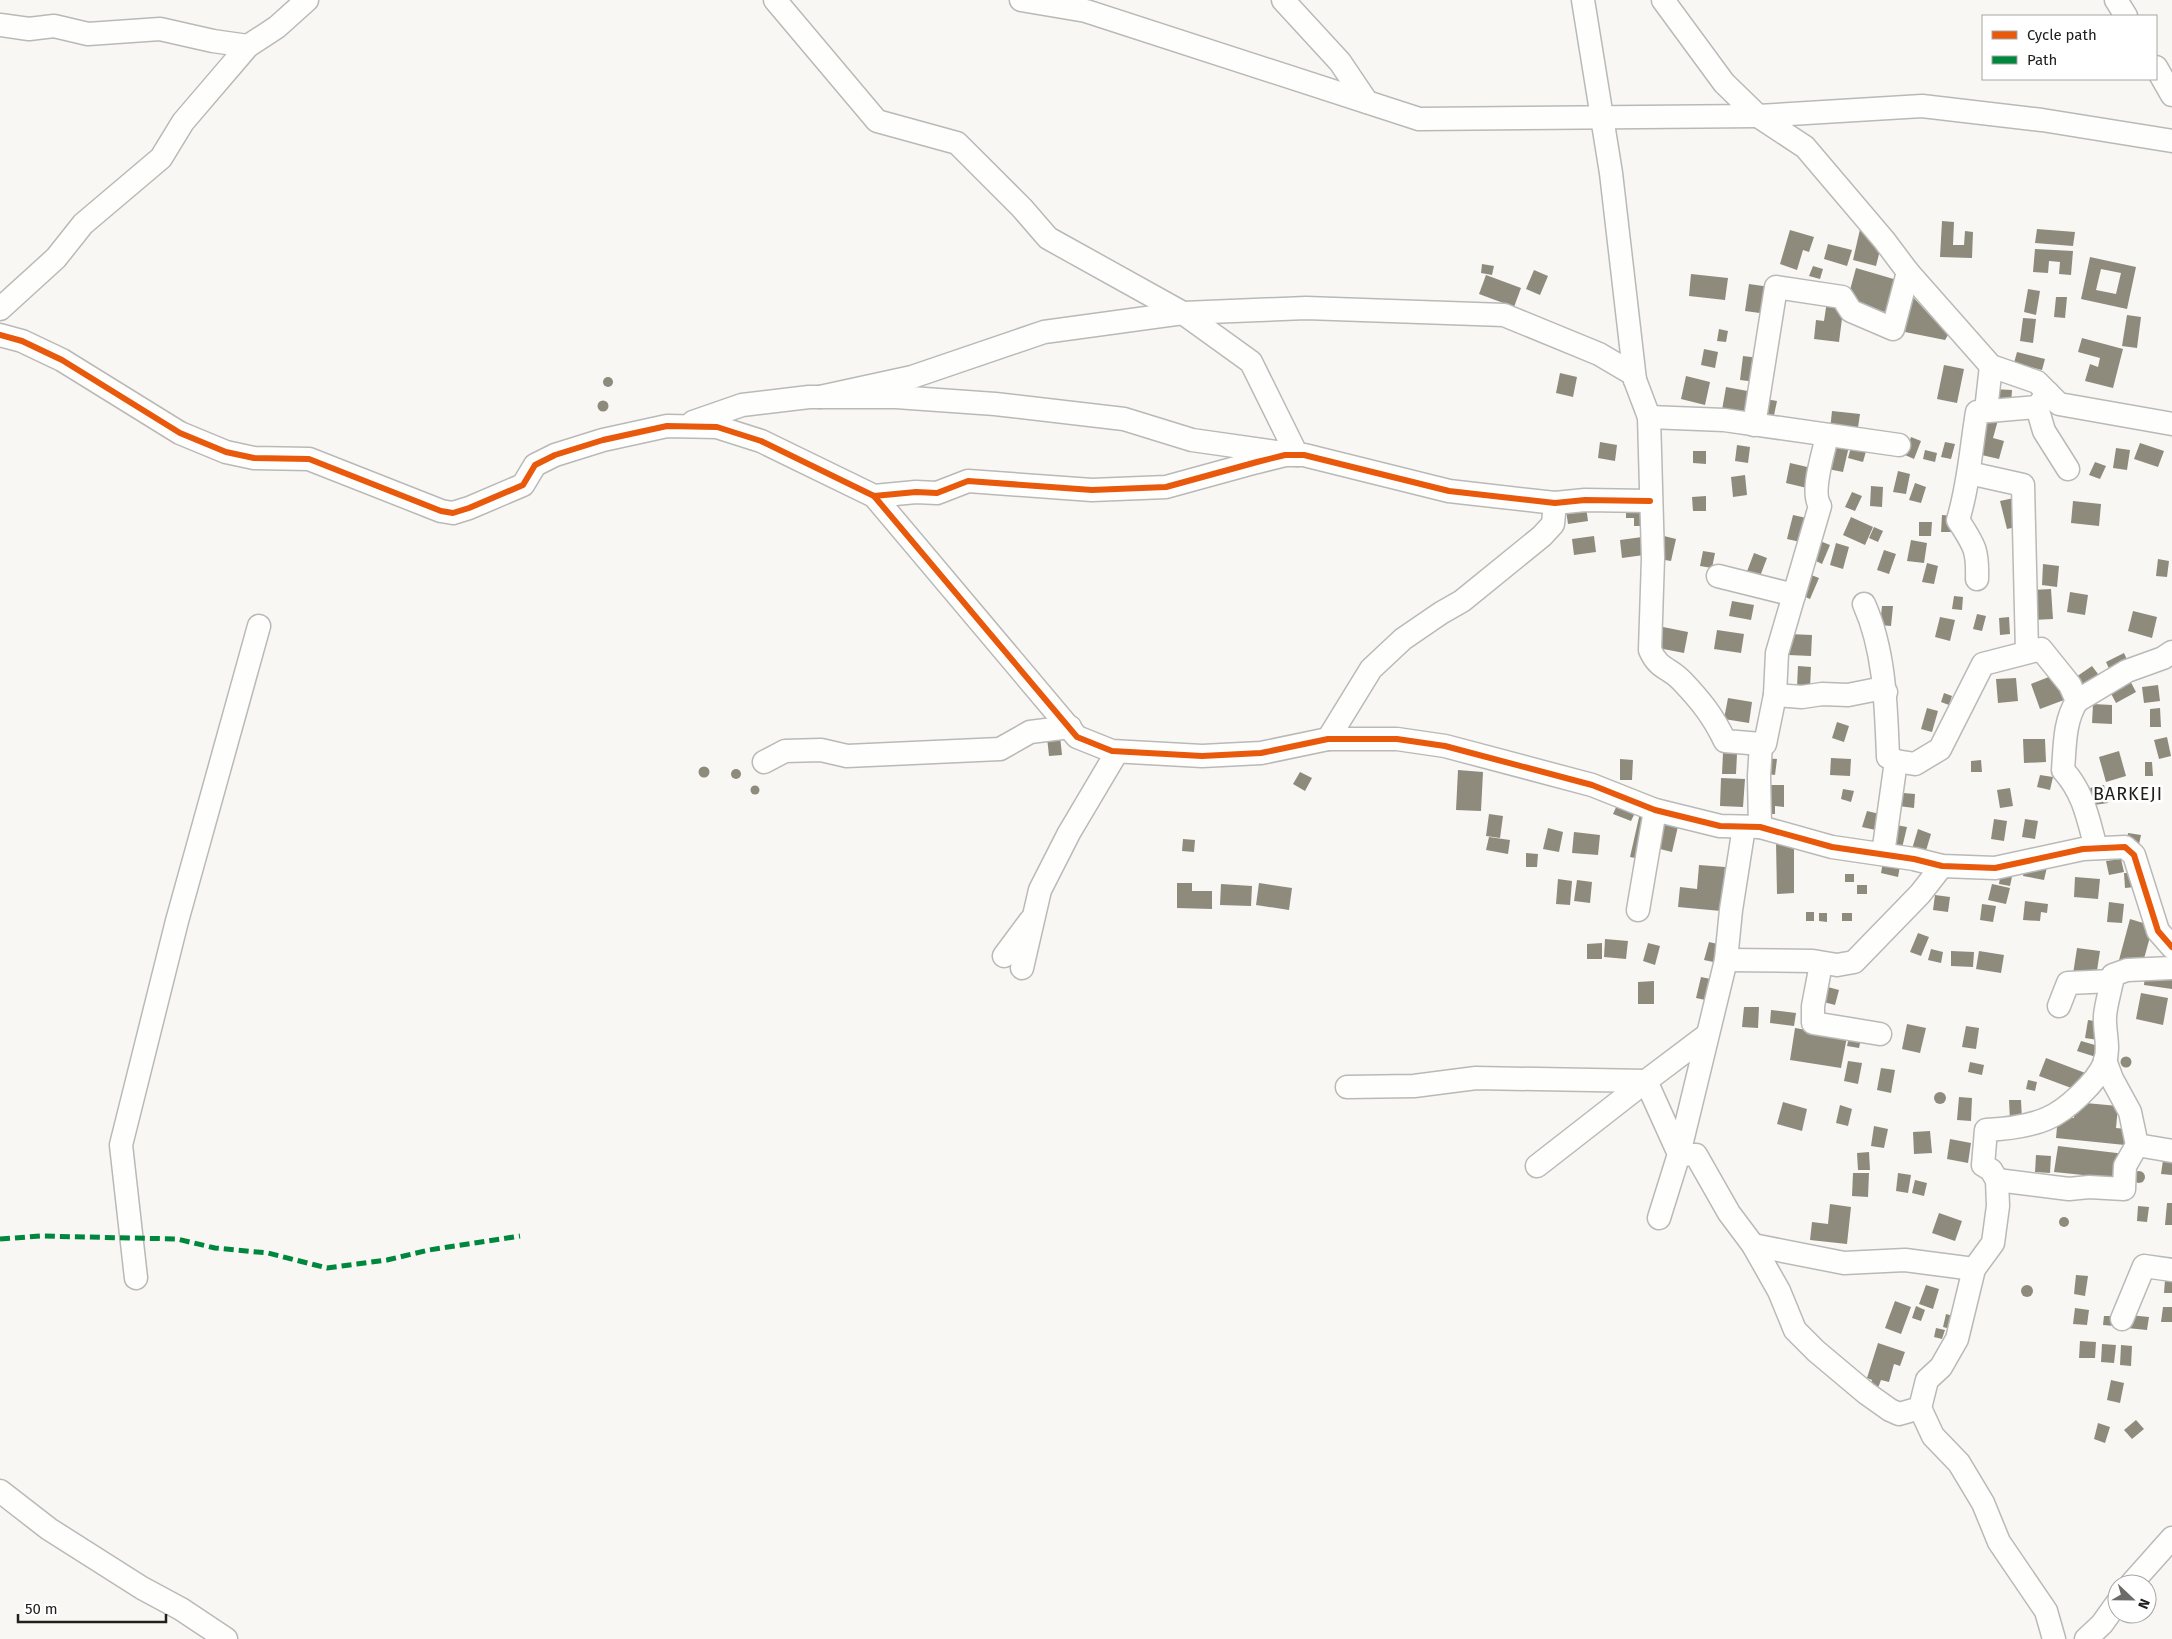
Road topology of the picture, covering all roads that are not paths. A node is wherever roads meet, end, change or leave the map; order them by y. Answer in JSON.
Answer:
{"nodes":[{"id":1,"x":306,"y":0,"type":"edge"},
{"id":2,"x":774,"y":0,"type":"edge"},
{"id":3,"x":1020,"y":0,"type":"edge"},
{"id":4,"x":1283,"y":0,"type":"edge"},
{"id":5,"x":1583,"y":0,"type":"edge"},
{"id":6,"x":1663,"y":0,"type":"edge"},
{"id":7,"x":2116,"y":0,"type":"edge"},
{"id":8,"x":2125,"y":15,"type":"edge"},
{"id":9,"x":0,"y":24,"type":"edge"},
{"id":10,"x":248,"y":46,"type":"junction"},
{"id":11,"x":2157,"y":70,"type":"edge"},
{"id":12,"x":2172,"y":95,"type":"edge"},
{"id":13,"x":1367,"y":102,"type":"junction"},
{"id":14,"x":1758,"y":116,"type":"junction"},
{"id":15,"x":1602,"y":117,"type":"junction"},
{"id":16,"x":2172,"y":140,"type":"edge"},
{"id":17,"x":1908,"y":272,"type":"junction"},
{"id":18,"x":0,"y":310,"type":"edge"},
{"id":19,"x":1183,"y":313,"type":"junction"},
{"id":20,"x":0,"y":335,"type":"edge"},
{"id":21,"x":1991,"y":366,"type":"junction"},
{"id":22,"x":1635,"y":380,"type":"junction"},
{"id":23,"x":820,"y":397,"type":"junction"},
{"id":24,"x":2043,"y":400,"type":"junction"},
{"id":25,"x":1986,"y":410,"type":"junction"},
{"id":26,"x":1649,"y":417,"type":"junction"},
{"id":27,"x":2172,"y":424,"type":"edge"},
{"id":28,"x":1754,"y":425,"type":"junction"},
{"id":29,"x":684,"y":426,"type":"junction"},
{"id":30,"x":1827,"y":435,"type":"junction"},
{"id":31,"x":1899,"y":445,"type":"dead end"},
{"id":32,"x":1297,"y":455,"type":"junction"},
{"id":33,"x":2068,"y":469,"type":"dead end"},
{"id":34,"x":1969,"y":473,"type":"junction"},
{"id":35,"x":874,"y":496,"type":"junction"},
{"id":36,"x":1650,"y":501,"type":"junction"},
{"id":37,"x":1555,"y":503,"type":"junction"},
{"id":38,"x":1718,"y":576,"type":"dead end"},
{"id":39,"x":1977,"y":579,"type":"dead end"},
{"id":40,"x":1794,"y":595,"type":"junction"},
{"id":41,"x":1864,"y":604,"type":"dead end"},
{"id":42,"x":259,"y":626,"type":"dead end"},
{"id":43,"x":2027,"y":652,"type":"junction"},
{"id":44,"x":2172,"y":652,"type":"edge"},
{"id":45,"x":1886,"y":692,"type":"junction"},
{"id":46,"x":1775,"y":695,"type":"junction"},
{"id":47,"x":2077,"y":701,"type":"junction"},
{"id":48,"x":1070,"y":727,"type":"junction"},
{"id":49,"x":1328,"y":739,"type":"junction"},
{"id":50,"x":1761,"y":744,"type":"junction"},
{"id":51,"x":1117,"y":752,"type":"junction"},
{"id":52,"x":1896,"y":761,"type":"junction"},
{"id":53,"x":764,"y":762,"type":"dead end"},
{"id":54,"x":1656,"y":810,"type":"junction"},
{"id":55,"x":1752,"y":827,"type":"junction"},
{"id":56,"x":2096,"y":848,"type":"junction"},
{"id":57,"x":1883,"y":854,"type":"junction"},
{"id":58,"x":1942,"y":866,"type":"junction"},
{"id":59,"x":1638,"y":910,"type":"dead end"},
{"id":60,"x":1035,"y":914,"type":"junction"},
{"id":61,"x":2172,"y":947,"type":"edge"},
{"id":62,"x":1004,"y":956,"type":"dead end"},
{"id":63,"x":1726,"y":960,"type":"junction"},
{"id":64,"x":1821,"y":964,"type":"junction"},
{"id":65,"x":1022,"y":968,"type":"dead end"},
{"id":66,"x":2172,"y":968,"type":"edge"},
{"id":67,"x":2112,"y":980,"type":"junction"},
{"id":68,"x":2059,"y":1006,"type":"dead end"},
{"id":69,"x":1880,"y":1034,"type":"dead end"},
{"id":70,"x":1707,"y":1035,"type":"junction"},
{"id":71,"x":2105,"y":1060,"type":"junction"},
{"id":72,"x":1646,"y":1081,"type":"junction"},
{"id":73,"x":1347,"y":1087,"type":"dead end"},
{"id":74,"x":2136,"y":1145,"type":"junction"},
{"id":75,"x":2172,"y":1151,"type":"edge"},
{"id":76,"x":1678,"y":1154,"type":"junction"},
{"id":77,"x":1537,"y":1166,"type":"dead end"},
{"id":78,"x":1997,"y":1180,"type":"junction"},
{"id":79,"x":1659,"y":1218,"type":"dead end"},
{"id":80,"x":1753,"y":1245,"type":"junction"},
{"id":81,"x":1974,"y":1270,"type":"junction"},
{"id":82,"x":2172,"y":1270,"type":"edge"},
{"id":83,"x":136,"y":1278,"type":"dead end"},
{"id":84,"x":2122,"y":1319,"type":"dead end"},
{"id":85,"x":1920,"y":1408,"type":"junction"},
{"id":86,"x":0,"y":1490,"type":"edge"},
{"id":87,"x":2172,"y":1538,"type":"edge"},
{"id":88,"x":2140,"y":1574,"type":"edge"},
{"id":89,"x":2107,"y":1617,"type":"edge"},
{"id":90,"x":226,"y":1639,"type":"edge"},
{"id":91,"x":2054,"y":1639,"type":"edge"},
{"id":92,"x":2086,"y":1639,"type":"edge"}],
"edges":[{"from":1,"to":10,"type":"street"},
{"from":2,"to":19,"type":"street"},
{"from":3,"to":13,"type":"street"},
{"from":4,"to":13,"type":"street"},
{"from":5,"to":15,"type":"street"},
{"from":6,"to":14,"type":"street"},
{"from":7,"to":8,"type":"street"},
{"from":9,"to":10,"type":"street"},
{"from":10,"to":18,"type":"street"},
{"from":11,"to":12,"type":"street"},
{"from":13,"to":15,"type":"street"},
{"from":14,"to":15,"type":"street"},
{"from":14,"to":16,"type":"street"},
{"from":14,"to":17,"type":"street"},
{"from":15,"to":22,"type":"street"},
{"from":17,"to":21,"type":"street"},
{"from":17,"to":28,"type":"street"},
{"from":19,"to":22,"type":"street"},
{"from":19,"to":23,"type":"street"},
{"from":19,"to":32,"type":"street"},
{"from":20,"to":29,"type":"street"},
{"from":21,"to":24,"type":"street"},
{"from":21,"to":25,"type":"street"},
{"from":22,"to":26,"type":"street"},
{"from":23,"to":29,"type":"street"},
{"from":23,"to":32,"type":"street"},
{"from":24,"to":25,"type":"street"},
{"from":24,"to":27,"type":"street"},
{"from":24,"to":33,"type":"street"},
{"from":25,"to":34,"type":"street"},
{"from":26,"to":28,"type":"street"},
{"from":26,"to":36,"type":"street"},
{"from":28,"to":30,"type":"street"},
{"from":29,"to":35,"type":"street"},
{"from":30,"to":31,"type":"street"},
{"from":30,"to":40,"type":"street"},
{"from":32,"to":35,"type":"street"},
{"from":32,"to":37,"type":"street"},
{"from":34,"to":39,"type":"street"},
{"from":34,"to":43,"type":"street"},
{"from":35,"to":48,"type":"street"},
{"from":36,"to":37,"type":"street"},
{"from":36,"to":50,"type":"street"},
{"from":37,"to":49,"type":"street"},
{"from":38,"to":40,"type":"street"},
{"from":40,"to":46,"type":"street"},
{"from":41,"to":45,"type":"street"},
{"from":42,"to":83,"type":"street"},
{"from":43,"to":47,"type":"street"},
{"from":43,"to":52,"type":"street"},
{"from":44,"to":47,"type":"street"},
{"from":45,"to":46,"type":"street"},
{"from":45,"to":52,"type":"street"},
{"from":46,"to":50,"type":"street"},
{"from":47,"to":56,"type":"street"},
{"from":48,"to":51,"type":"street"},
{"from":48,"to":53,"type":"street"},
{"from":49,"to":51,"type":"street"},
{"from":49,"to":54,"type":"street"},
{"from":50,"to":55,"type":"street"},
{"from":51,"to":60,"type":"street"},
{"from":52,"to":57,"type":"street"},
{"from":54,"to":55,"type":"street"},
{"from":54,"to":59,"type":"street"},
{"from":55,"to":57,"type":"street"},
{"from":55,"to":63,"type":"street"},
{"from":56,"to":58,"type":"street"},
{"from":56,"to":61,"type":"street"},
{"from":57,"to":58,"type":"street"},
{"from":58,"to":64,"type":"street"},
{"from":60,"to":62,"type":"street"},
{"from":60,"to":65,"type":"street"},
{"from":63,"to":64,"type":"street"},
{"from":63,"to":70,"type":"street"},
{"from":64,"to":69,"type":"street"},
{"from":66,"to":67,"type":"street"},
{"from":67,"to":68,"type":"street"},
{"from":67,"to":71,"type":"street"},
{"from":70,"to":72,"type":"street"},
{"from":70,"to":76,"type":"street"},
{"from":71,"to":74,"type":"street"},
{"from":71,"to":78,"type":"street"},
{"from":72,"to":73,"type":"street"},
{"from":72,"to":76,"type":"street"},
{"from":72,"to":77,"type":"street"},
{"from":74,"to":75,"type":"street"},
{"from":74,"to":78,"type":"street"},
{"from":76,"to":79,"type":"street"},
{"from":76,"to":80,"type":"street"},
{"from":78,"to":81,"type":"street"},
{"from":80,"to":81,"type":"street"},
{"from":80,"to":85,"type":"street"},
{"from":81,"to":85,"type":"street"},
{"from":82,"to":84,"type":"street"},
{"from":85,"to":91,"type":"street"},
{"from":86,"to":90,"type":"street"},
{"from":87,"to":88,"type":"street"},
{"from":89,"to":92,"type":"street"}]}
